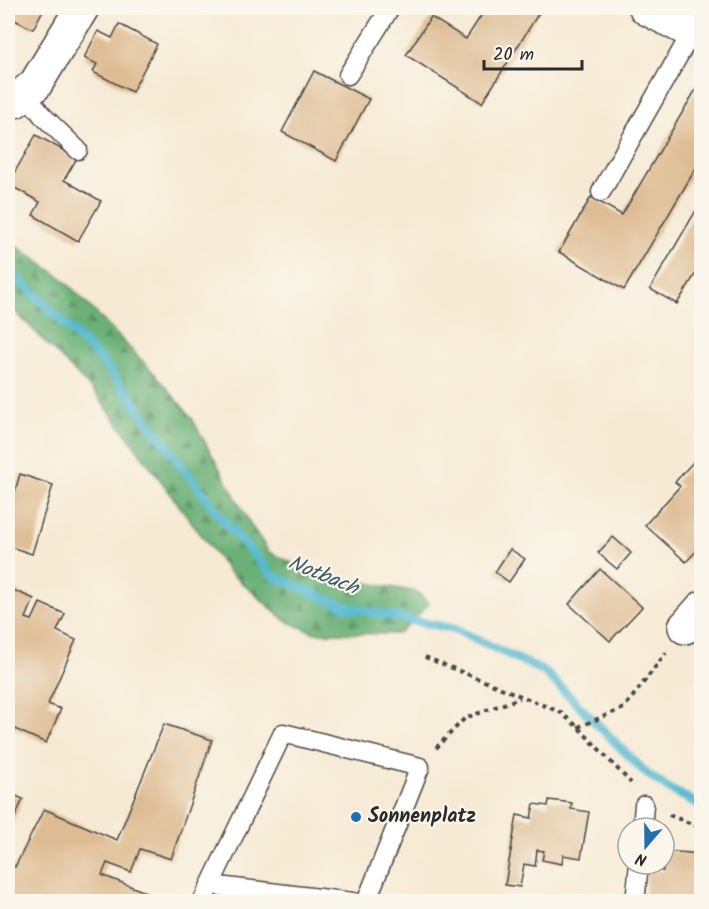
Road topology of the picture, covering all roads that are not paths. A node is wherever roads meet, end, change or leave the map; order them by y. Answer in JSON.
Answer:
{"nodes":[{"id":1,"x":82,"y":8,"type":"edge"},
{"id":2,"x":390,"y":8,"type":"edge"},
{"id":3,"x":646,"y":8,"type":"edge"},
{"id":4,"x":697,"y":34,"type":"edge"},
{"id":5,"x":348,"y":75,"type":"dead end"},
{"id":6,"x":16,"y":102,"type":"edge"},
{"id":7,"x":78,"y":150,"type":"dead end"},
{"id":8,"x":601,"y":192,"type":"dead end"},
{"id":9,"x":644,"y":806,"type":"road end"},
{"id":10,"x":643,"y":816,"type":"edge"},
{"id":11,"x":638,"y":876,"type":"edge"},
{"id":12,"x":210,"y":885,"type":"junction"},
{"id":13,"x":202,"y":902,"type":"edge"},
{"id":14,"x":352,"y":902,"type":"edge"},
{"id":15,"x":366,"y":902,"type":"edge"},
{"id":16,"x":635,"y":902,"type":"edge"}],
"edges":[{"from":1,"to":6,"type":"street"},
{"from":2,"to":5,"type":"lane"},
{"from":3,"to":4,"type":"street"},
{"from":4,"to":8,"type":"lane"},
{"from":6,"to":7,"type":"lane"},
{"from":9,"to":10,"type":"lane"},
{"from":11,"to":16,"type":"lane"},
{"from":12,"to":13,"type":"lane"},
{"from":12,"to":14,"type":"lane"},
{"from":12,"to":15,"type":"lane"}]}
